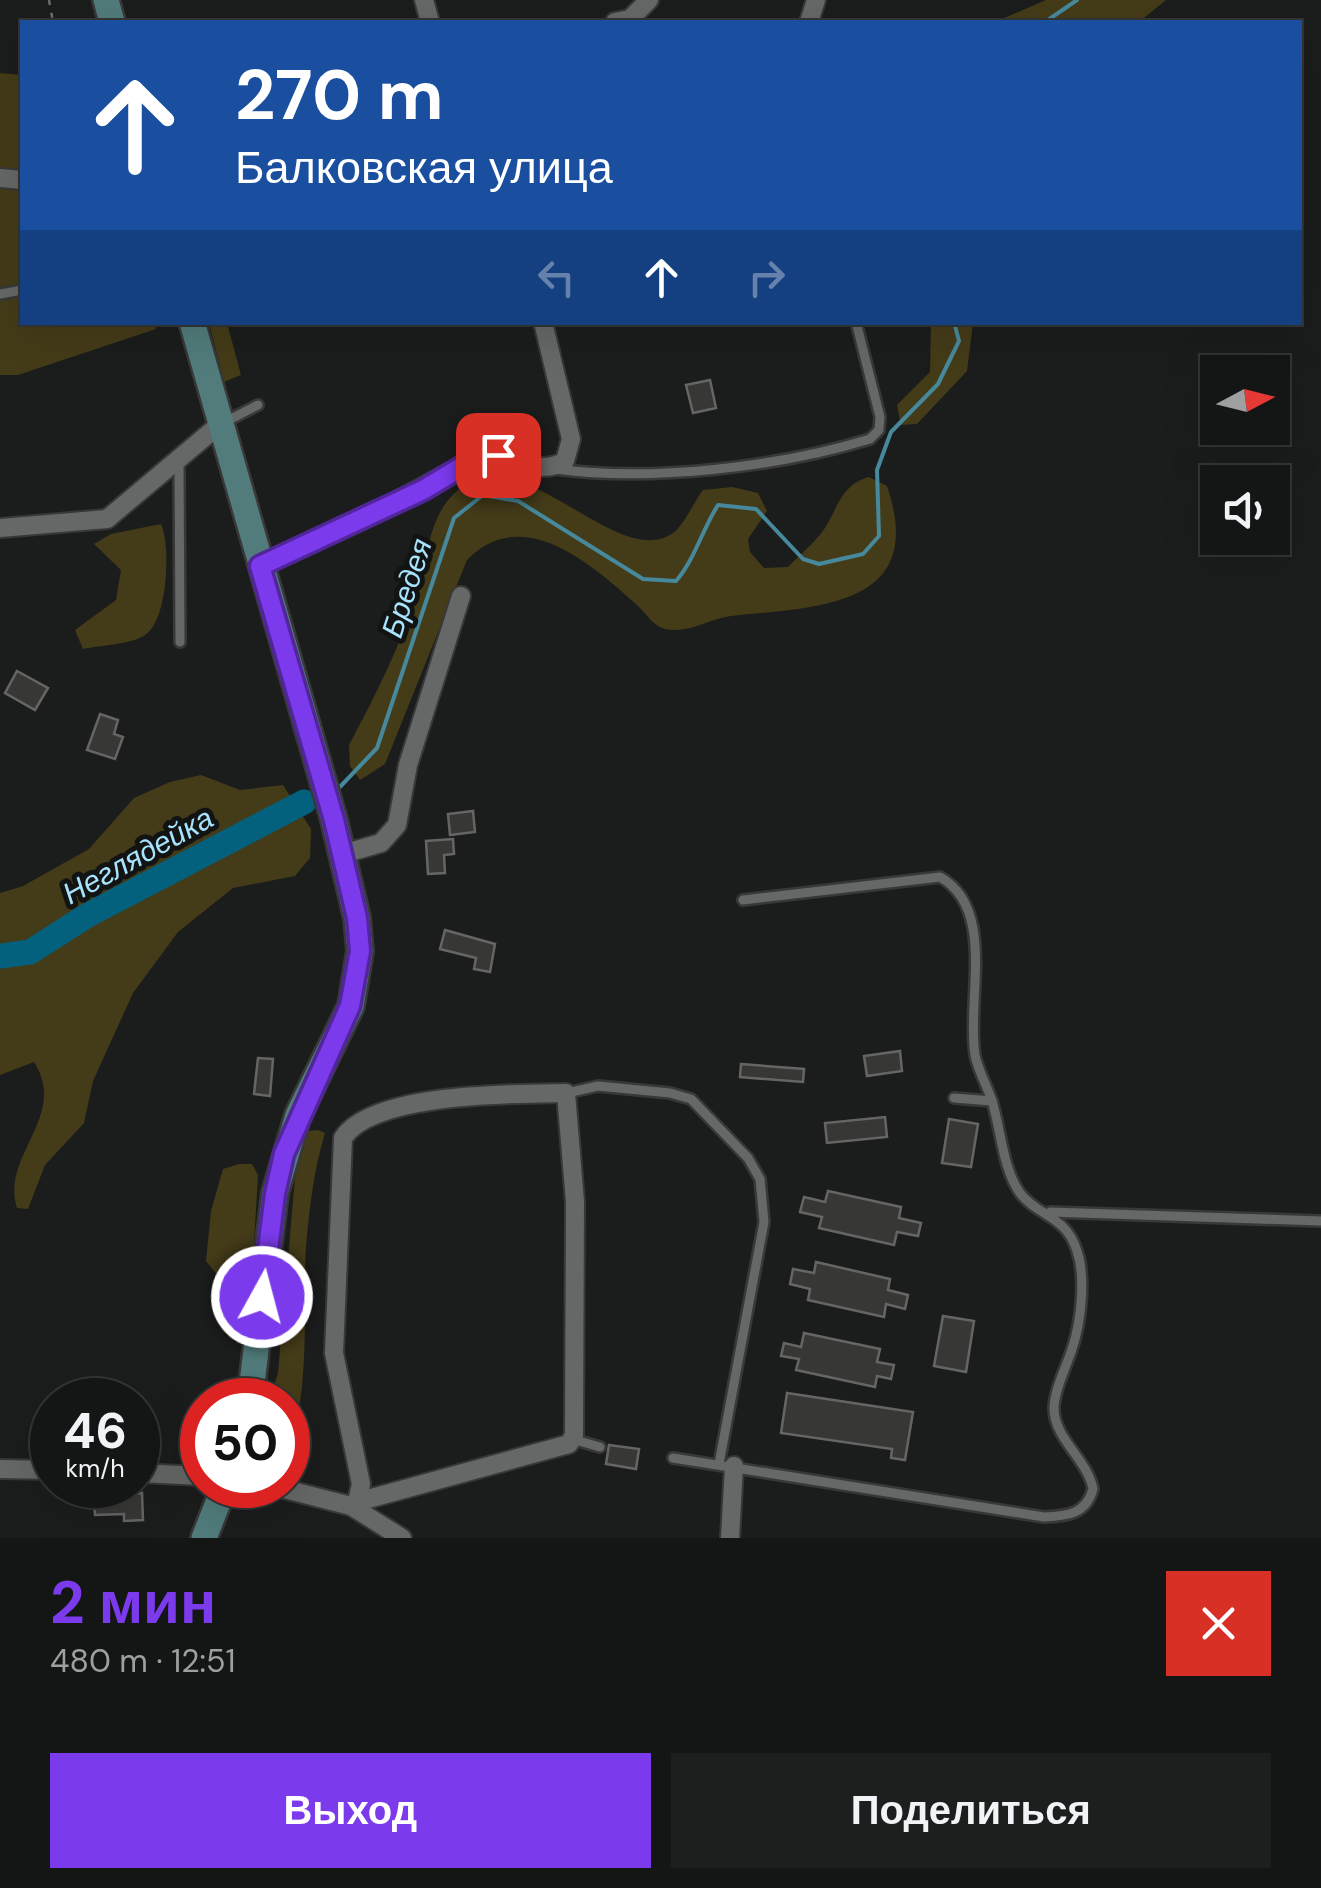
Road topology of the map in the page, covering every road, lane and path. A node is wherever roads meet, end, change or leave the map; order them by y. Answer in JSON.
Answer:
{"nodes":[{"id":1,"x":649,"y":0,"type":"edge"},
{"id":2,"x":621,"y":20,"type":"edge"},
{"id":3,"x":193,"y":325,"type":"edge"},
{"id":4,"x":544,"y":325,"type":"edge"},
{"id":5,"x":857,"y":325,"type":"edge"},
{"id":6,"x":258,"y":405,"type":"dead end"},
{"id":7,"x":219,"y":425,"type":"junction"},
{"id":8,"x":179,"y":460,"type":"junction"},
{"id":9,"x":553,"y":468,"type":"junction"},
{"id":10,"x":0,"y":528,"type":"edge"},
{"id":11,"x":260,"y":566,"type":"junction"},
{"id":12,"x":462,"y":596,"type":"dead end"},
{"id":13,"x":180,"y":642,"type":"dead end"},
{"id":14,"x":342,"y":854,"type":"junction"},
{"id":15,"x":744,"y":900,"type":"dead end"},
{"id":16,"x":566,"y":1093,"type":"junction"},
{"id":17,"x":954,"y":1098,"type":"dead end"},
{"id":18,"x":992,"y":1101,"type":"junction"},
{"id":19,"x":1050,"y":1212,"type":"junction"},
{"id":20,"x":1321,"y":1221,"type":"edge"},
{"id":21,"x":253,"y":1378,"type":"edge"},
{"id":22,"x":572,"y":1439,"type":"junction"},
{"id":23,"x":600,"y":1447,"type":"dead end"},
{"id":24,"x":673,"y":1458,"type":"dead end"},
{"id":25,"x":726,"y":1465,"type":"junction"},
{"id":26,"x":0,"y":1468,"type":"edge"},
{"id":27,"x":30,"y":1469,"type":"edge"},
{"id":28,"x":310,"y":1494,"type":"edge"},
{"id":29,"x":354,"y":1504,"type":"junction"},
{"id":30,"x":216,"y":1508,"type":"edge"},
{"id":31,"x":204,"y":1538,"type":"edge"},
{"id":32,"x":402,"y":1538,"type":"edge"},
{"id":33,"x":730,"y":1538,"type":"edge"}],
"edges":[{"from":1,"to":2,"type":"street"},
{"from":3,"to":7,"type":"main road"},
{"from":4,"to":9,"type":"street"},
{"from":5,"to":9,"type":"lane"},
{"from":6,"to":7,"type":"lane"},
{"from":7,"to":8,"type":"street"},
{"from":7,"to":11,"type":"main road"},
{"from":8,"to":10,"type":"street"},
{"from":8,"to":13,"type":"lane"},
{"from":9,"to":11,"type":"street"},
{"from":11,"to":14,"type":"main road"},
{"from":12,"to":14,"type":"street"},
{"from":14,"to":21,"type":"main road"},
{"from":15,"to":18,"type":"lane"},
{"from":16,"to":22,"type":"street"},
{"from":16,"to":25,"type":"lane"},
{"from":16,"to":29,"type":"street"},
{"from":17,"to":18,"type":"lane"},
{"from":18,"to":19,"type":"lane"},
{"from":19,"to":20,"type":"lane"},
{"from":19,"to":25,"type":"lane"},
{"from":22,"to":23,"type":"lane"},
{"from":22,"to":29,"type":"street"},
{"from":24,"to":25,"type":"lane"},
{"from":25,"to":33,"type":"street"},
{"from":26,"to":27,"type":"street"},
{"from":28,"to":29,"type":"street"},
{"from":29,"to":32,"type":"street"},
{"from":30,"to":31,"type":"main road"}]}
